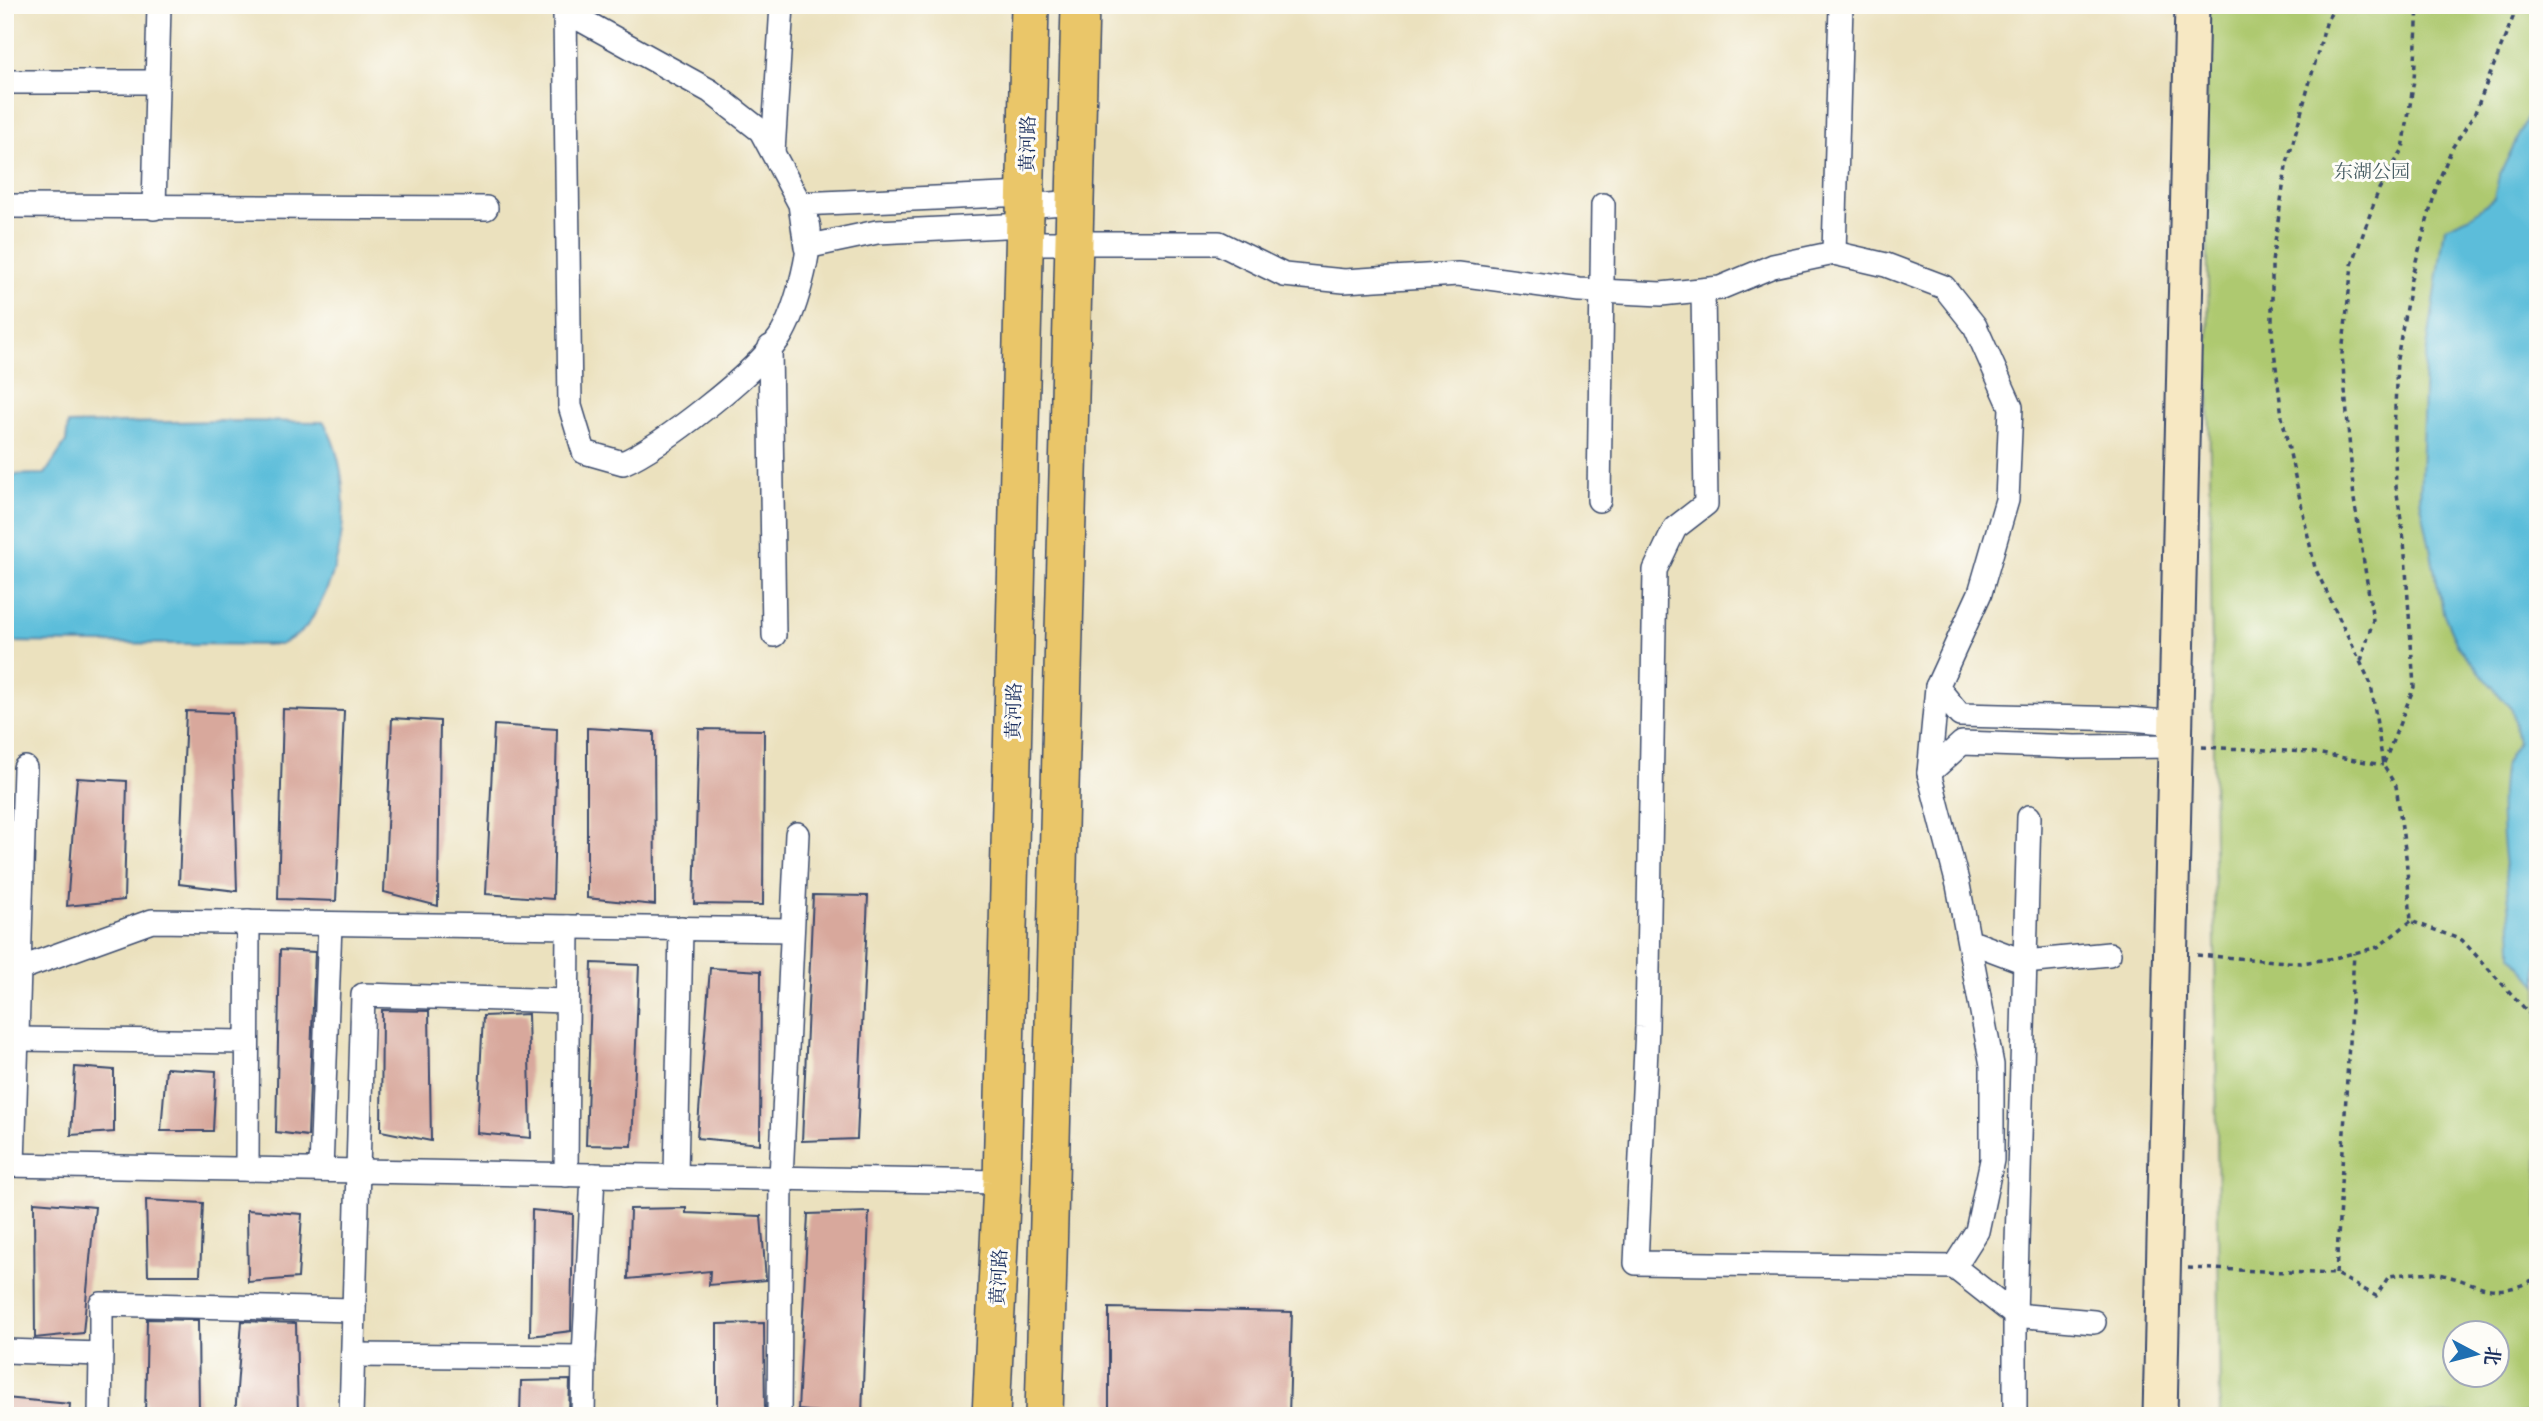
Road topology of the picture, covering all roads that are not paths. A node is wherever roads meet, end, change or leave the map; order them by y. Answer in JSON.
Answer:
{"nodes":[{"id":1,"x":159,"y":5,"type":"edge"},
{"id":2,"x":782,"y":5,"type":"edge"},
{"id":3,"x":1030,"y":5,"type":"edge"},
{"id":4,"x":1080,"y":5,"type":"edge"},
{"id":5,"x":1841,"y":5,"type":"edge"},
{"id":6,"x":2192,"y":5,"type":"edge"},
{"id":7,"x":563,"y":8,"type":"edge"},
{"id":8,"x":5,"y":82,"type":"edge"},
{"id":9,"x":157,"y":82,"type":"junction"},
{"id":10,"x":773,"y":154,"type":"junction"},
{"id":11,"x":1075,"y":202,"type":"junction"},
{"id":12,"x":800,"y":204,"type":"junction"},
{"id":13,"x":1603,"y":205,"type":"dead end"},
{"id":14,"x":5,"y":206,"type":"edge"},
{"id":15,"x":154,"y":208,"type":"junction"},
{"id":16,"x":485,"y":208,"type":"dead end"},
{"id":17,"x":1025,"y":217,"type":"junction"},
{"id":18,"x":1074,"y":244,"type":"junction"},
{"id":19,"x":806,"y":247,"type":"junction"},
{"id":20,"x":1834,"y":253,"type":"junction"},
{"id":21,"x":1703,"y":290,"type":"junction"},
{"id":22,"x":1601,"y":291,"type":"junction"},
{"id":23,"x":769,"y":347,"type":"junction"},
{"id":24,"x":1599,"y":500,"type":"dead end"},
{"id":25,"x":775,"y":635,"type":"dead end"},
{"id":26,"x":1937,"y":687,"type":"junction"},
{"id":27,"x":2176,"y":735,"type":"junction"},
{"id":28,"x":25,"y":768,"type":"dead end"},
{"id":29,"x":1929,"y":773,"type":"junction"},
{"id":30,"x":2029,"y":817,"type":"dead end"},
{"id":31,"x":797,"y":834,"type":"dead end"},
{"id":32,"x":248,"y":922,"type":"junction"},
{"id":33,"x":330,"y":923,"type":"junction"},
{"id":34,"x":568,"y":927,"type":"junction"},
{"id":35,"x":681,"y":928,"type":"junction"},
{"id":36,"x":792,"y":930,"type":"junction"},
{"id":37,"x":1977,"y":944,"type":"dead end"},
{"id":38,"x":2109,"y":954,"type":"dead end"},
{"id":39,"x":2025,"y":962,"type":"junction"},
{"id":40,"x":14,"y":979,"type":"edge"},
{"id":41,"x":327,"y":994,"type":"junction"},
{"id":42,"x":363,"y":995,"type":"junction"},
{"id":43,"x":567,"y":1001,"type":"junction"},
{"id":44,"x":17,"y":1039,"type":"junction"},
{"id":45,"x":247,"y":1042,"type":"junction"},
{"id":46,"x":9,"y":1165,"type":"edge"},
{"id":47,"x":247,"y":1169,"type":"junction"},
{"id":48,"x":321,"y":1170,"type":"junction"},
{"id":49,"x":356,"y":1171,"type":"junction"},
{"id":50,"x":566,"y":1175,"type":"junction"},
{"id":51,"x":593,"y":1175,"type":"junction"},
{"id":52,"x":676,"y":1176,"type":"junction"},
{"id":53,"x":781,"y":1178,"type":"junction"},
{"id":54,"x":1002,"y":1182,"type":"junction"},
{"id":55,"x":1954,"y":1268,"type":"junction"},
{"id":56,"x":354,"y":1310,"type":"junction"},
{"id":57,"x":2015,"y":1315,"type":"junction"},
{"id":58,"x":2094,"y":1322,"type":"dead end"},
{"id":59,"x":5,"y":1351,"type":"edge"},
{"id":60,"x":101,"y":1354,"type":"junction"},
{"id":61,"x":354,"y":1355,"type":"junction"},
{"id":62,"x":584,"y":1357,"type":"junction"},
{"id":63,"x":100,"y":1416,"type":"edge"},
{"id":64,"x":351,"y":1416,"type":"edge"},
{"id":65,"x":583,"y":1416,"type":"edge"},
{"id":66,"x":779,"y":1416,"type":"edge"},
{"id":67,"x":991,"y":1416,"type":"edge"},
{"id":68,"x":1044,"y":1416,"type":"edge"},
{"id":69,"x":2015,"y":1416,"type":"edge"},
{"id":70,"x":2160,"y":1416,"type":"edge"}],
"edges":[{"from":1,"to":9,"type":"street"},
{"from":2,"to":10,"type":"street"},
{"from":3,"to":17,"type":"main road","name":"黄河路"},
{"from":4,"to":11,"type":"main road"},
{"from":5,"to":20,"type":"street"},
{"from":6,"to":27,"type":"street"},
{"from":7,"to":10,"type":"street"},
{"from":7,"to":23,"type":"street"},
{"from":8,"to":9,"type":"street"},
{"from":9,"to":15,"type":"street"},
{"from":10,"to":12,"type":"street"},
{"from":11,"to":17,"type":"street"},
{"from":11,"to":18,"type":"main road"},
{"from":12,"to":17,"type":"street"},
{"from":12,"to":19,"type":"street"},
{"from":13,"to":22,"type":"street"},
{"from":14,"to":15,"type":"street"},
{"from":15,"to":16,"type":"street"},
{"from":17,"to":18,"type":"street"},
{"from":17,"to":19,"type":"street"},
{"from":17,"to":54,"type":"main road","name":"黄河路"},
{"from":18,"to":22,"type":"street"},
{"from":18,"to":68,"type":"main road"},
{"from":19,"to":23,"type":"street"},
{"from":20,"to":21,"type":"street"},
{"from":20,"to":26,"type":"street"},
{"from":21,"to":22,"type":"street"},
{"from":21,"to":55,"type":"street"},
{"from":22,"to":24,"type":"street"},
{"from":23,"to":25,"type":"street"},
{"from":26,"to":27,"type":"street"},
{"from":26,"to":29,"type":"street"},
{"from":27,"to":29,"type":"street"},
{"from":27,"to":70,"type":"street"},
{"from":28,"to":40,"type":"street"},
{"from":29,"to":55,"type":"street"},
{"from":30,"to":39,"type":"street"},
{"from":31,"to":36,"type":"street"},
{"from":32,"to":33,"type":"street"},
{"from":32,"to":40,"type":"street"},
{"from":32,"to":45,"type":"street"},
{"from":33,"to":34,"type":"street"},
{"from":33,"to":41,"type":"street"},
{"from":34,"to":35,"type":"street"},
{"from":34,"to":43,"type":"street"},
{"from":35,"to":36,"type":"street"},
{"from":35,"to":52,"type":"street"},
{"from":36,"to":53,"type":"street"},
{"from":37,"to":39,"type":"street"},
{"from":38,"to":39,"type":"street"},
{"from":39,"to":57,"type":"street"},
{"from":40,"to":44,"type":"street"},
{"from":41,"to":42,"type":"street"},
{"from":41,"to":48,"type":"street"},
{"from":42,"to":43,"type":"street"},
{"from":42,"to":49,"type":"street"},
{"from":43,"to":50,"type":"street"},
{"from":44,"to":45,"type":"street"},
{"from":44,"to":46,"type":"street"},
{"from":45,"to":47,"type":"street"},
{"from":46,"to":47,"type":"street"},
{"from":47,"to":48,"type":"street"},
{"from":48,"to":49,"type":"street"},
{"from":49,"to":50,"type":"street"},
{"from":49,"to":56,"type":"street"},
{"from":50,"to":51,"type":"street"},
{"from":51,"to":52,"type":"street"},
{"from":51,"to":62,"type":"street"},
{"from":52,"to":53,"type":"street"},
{"from":53,"to":54,"type":"street"},
{"from":53,"to":66,"type":"street"},
{"from":54,"to":67,"type":"main road","name":"黄河路"},
{"from":55,"to":57,"type":"street"},
{"from":56,"to":60,"type":"street"},
{"from":56,"to":61,"type":"street"},
{"from":57,"to":58,"type":"street"},
{"from":57,"to":69,"type":"street"},
{"from":59,"to":60,"type":"street"},
{"from":60,"to":63,"type":"street"},
{"from":61,"to":62,"type":"street"},
{"from":61,"to":64,"type":"street"},
{"from":62,"to":65,"type":"street"}]}
